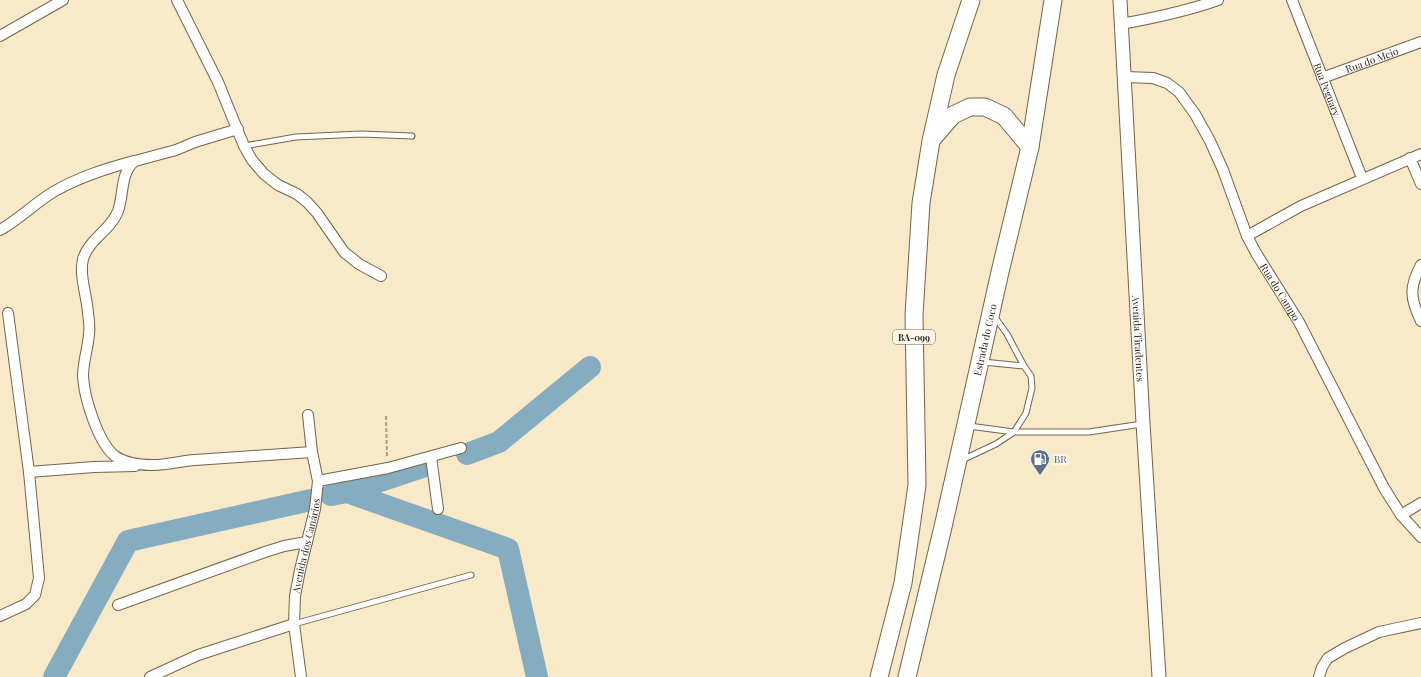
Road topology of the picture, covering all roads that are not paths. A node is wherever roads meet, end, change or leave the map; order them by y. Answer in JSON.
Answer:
{"nodes":[{"id":1,"x":63,"y":0,"type":"edge"},
{"id":2,"x":177,"y":0,"type":"edge"},
{"id":3,"x":972,"y":0,"type":"edge"},
{"id":4,"x":1053,"y":0,"type":"edge"},
{"id":5,"x":1120,"y":0,"type":"edge"},
{"id":6,"x":1218,"y":0,"type":"edge"},
{"id":7,"x":1292,"y":0,"type":"edge"},
{"id":8,"x":1121,"y":24,"type":"junction"},
{"id":9,"x":0,"y":36,"type":"edge"},
{"id":10,"x":1421,"y":42,"type":"edge"},
{"id":11,"x":1125,"y":77,"type":"junction"},
{"id":12,"x":1322,"y":78,"type":"junction"},
{"id":13,"x":238,"y":129,"type":"junction"},
{"id":14,"x":412,"y":136,"type":"dead end"},
{"id":15,"x":931,"y":141,"type":"junction"},
{"id":16,"x":244,"y":146,"type":"junction"},
{"id":17,"x":1030,"y":147,"type":"junction"},
{"id":18,"x":1421,"y":154,"type":"edge"},
{"id":19,"x":1410,"y":158,"type":"junction"},
{"id":20,"x":135,"y":161,"type":"junction"},
{"id":21,"x":1362,"y":178,"type":"junction"},
{"id":22,"x":1421,"y":184,"type":"edge"},
{"id":23,"x":0,"y":230,"type":"edge"},
{"id":24,"x":1247,"y":236,"type":"junction"},
{"id":25,"x":1421,"y":265,"type":"edge"},
{"id":26,"x":381,"y":276,"type":"dead end"},
{"id":27,"x":991,"y":312,"type":"junction"},
{"id":28,"x":8,"y":313,"type":"dead end"},
{"id":29,"x":1421,"y":321,"type":"edge"},
{"id":30,"x":980,"y":361,"type":"junction"},
{"id":31,"x":1024,"y":366,"type":"junction"},
{"id":32,"x":308,"y":415,"type":"dead end"},
{"id":33,"x":1143,"y":423,"type":"junction"},
{"id":34,"x":966,"y":426,"type":"junction"},
{"id":35,"x":1014,"y":432,"type":"junction"},
{"id":36,"x":461,"y":448,"type":"dead end"},
{"id":37,"x":312,"y":452,"type":"junction"},
{"id":38,"x":431,"y":457,"type":"junction"},
{"id":39,"x":958,"y":462,"type":"junction"},
{"id":40,"x":152,"y":465,"type":"junction"},
{"id":41,"x":29,"y":472,"type":"junction"},
{"id":42,"x":318,"y":481,"type":"junction"},
{"id":43,"x":1421,"y":503,"type":"edge"},
{"id":44,"x":438,"y":509,"type":"dead end"},
{"id":45,"x":1401,"y":515,"type":"junction"},
{"id":46,"x":1421,"y":537,"type":"edge"},
{"id":47,"x":307,"y":542,"type":"junction"},
{"id":48,"x":471,"y":575,"type":"dead end"},
{"id":49,"x":118,"y":605,"type":"dead end"},
{"id":50,"x":0,"y":616,"type":"edge"},
{"id":51,"x":1421,"y":623,"type":"edge"},
{"id":52,"x":294,"y":624,"type":"junction"},
{"id":53,"x":150,"y":677,"type":"edge"},
{"id":54,"x":301,"y":677,"type":"edge"},
{"id":55,"x":879,"y":677,"type":"edge"},
{"id":56,"x":906,"y":677,"type":"edge"},
{"id":57,"x":1159,"y":677,"type":"edge"},
{"id":58,"x":1319,"y":677,"type":"edge"}],
"edges":[{"from":1,"to":9,"type":"street"},
{"from":2,"to":13,"type":"street"},
{"from":3,"to":15,"type":"highway","number":"BA-099"},
{"from":4,"to":17,"type":"highway","name":"Estrada do Coco"},
{"from":5,"to":8,"type":"street","name":"Avenida Tiradentes"},
{"from":6,"to":8,"type":"street"},
{"from":7,"to":12,"type":"street","name":"Rua Peguary"},
{"from":8,"to":11,"type":"street","name":"Avenida Tiradentes"},
{"from":10,"to":12,"type":"street","name":"Rua do Meio"},
{"from":11,"to":24,"type":"street","name":"Rua do Campo"},
{"from":11,"to":33,"type":"street","name":"Avenida Tiradentes"},
{"from":12,"to":21,"type":"street","name":"Rua Peguary"},
{"from":13,"to":16,"type":"street"},
{"from":13,"to":20,"type":"street"},
{"from":14,"to":16,"type":"lane"},
{"from":15,"to":17,"type":"highway"},
{"from":15,"to":55,"type":"highway","number":"BA-099"},
{"from":16,"to":26,"type":"street"},
{"from":17,"to":27,"type":"highway","name":"Estrada do Coco"},
{"from":18,"to":19,"type":"street"},
{"from":19,"to":21,"type":"street"},
{"from":19,"to":22,"type":"street"},
{"from":20,"to":23,"type":"street"},
{"from":20,"to":40,"type":"street"},
{"from":21,"to":24,"type":"street"},
{"from":24,"to":45,"type":"street","name":"Rua do Campo"},
{"from":25,"to":29,"type":"street"},
{"from":27,"to":30,"type":"highway","name":"Estrada do Coco"},
{"from":27,"to":31,"type":"lane"},
{"from":28,"to":41,"type":"street"},
{"from":30,"to":31,"type":"lane"},
{"from":30,"to":34,"type":"highway","name":"Estrada do Coco"},
{"from":31,"to":35,"type":"lane"},
{"from":32,"to":37,"type":"street","name":"Avenida dos Canários"},
{"from":33,"to":35,"type":"lane"},
{"from":33,"to":57,"type":"street","name":"Avenida Tiradentes"},
{"from":34,"to":35,"type":"lane"},
{"from":34,"to":39,"type":"highway","name":"Estrada do Coco"},
{"from":35,"to":39,"type":"lane"},
{"from":36,"to":38,"type":"street"},
{"from":37,"to":40,"type":"street"},
{"from":37,"to":42,"type":"street","name":"Avenida dos Canários"},
{"from":38,"to":42,"type":"street"},
{"from":38,"to":44,"type":"street"},
{"from":39,"to":56,"type":"highway","name":"Estrada do Coco"},
{"from":40,"to":41,"type":"street"},
{"from":41,"to":50,"type":"street"},
{"from":42,"to":47,"type":"street","name":"Avenida dos Canários"},
{"from":43,"to":45,"type":"street"},
{"from":45,"to":46,"type":"street","name":"Rua do Campo"},
{"from":47,"to":49,"type":"street"},
{"from":47,"to":52,"type":"street","name":"Avenida dos Canários"},
{"from":48,"to":52,"type":"lane"},
{"from":51,"to":58,"type":"street"},
{"from":52,"to":53,"type":"street"},
{"from":52,"to":54,"type":"street","name":"Avenida dos Canários"}]}
